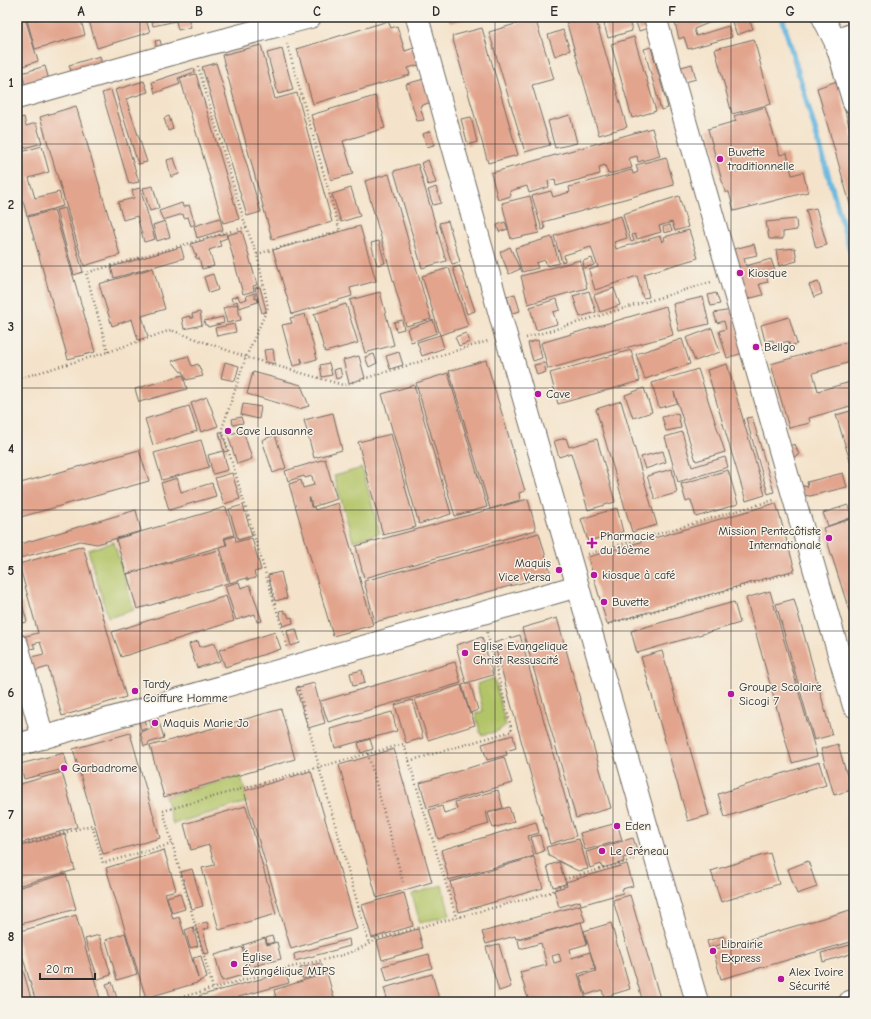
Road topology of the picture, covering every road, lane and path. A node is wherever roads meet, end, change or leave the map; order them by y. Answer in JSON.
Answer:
{"nodes":[{"id":1,"x":310,"y":17,"type":"edge"},
{"id":2,"x":417,"y":17,"type":"edge"},
{"id":3,"x":655,"y":17,"type":"edge"},
{"id":4,"x":823,"y":17,"type":"edge"},
{"id":5,"x":281,"y":25,"type":"junction"},
{"id":6,"x":845,"y":38,"type":"edge"},
{"id":7,"x":193,"y":48,"type":"junction"},
{"id":8,"x":17,"y":98,"type":"edge"},
{"id":9,"x":854,"y":103,"type":"edge"},
{"id":10,"x":246,"y":228,"type":"junction"},
{"id":11,"x":257,"y":254,"type":"junction"},
{"id":12,"x":730,"y":276,"type":"junction"},
{"id":13,"x":507,"y":340,"type":"junction"},
{"id":14,"x":108,"y":352,"type":"junction"},
{"id":15,"x":246,"y":357,"type":"junction"},
{"id":16,"x":17,"y":379,"type":"edge"},
{"id":17,"x":793,"y":495,"type":"junction"},
{"id":18,"x":570,"y":559,"type":"junction"},
{"id":19,"x":814,"y":566,"type":"junction"},
{"id":20,"x":578,"y":586,"type":"junction"},
{"id":21,"x":482,"y":613,"type":"junction"},
{"id":22,"x":590,"y":629,"type":"junction"},
{"id":23,"x":17,"y":645,"type":"edge"},
{"id":24,"x":854,"y":706,"type":"edge"},
{"id":25,"x":43,"y":738,"type":"junction"},
{"id":26,"x":17,"y":745,"type":"edge"},
{"id":27,"x":368,"y":754,"type":"junction"},
{"id":28,"x":409,"y":761,"type":"junction"},
{"id":29,"x":172,"y":844,"type":"junction"},
{"id":30,"x":17,"y":846,"type":"edge"},
{"id":31,"x":654,"y":854,"type":"junction"},
{"id":32,"x":404,"y":882,"type":"dead end"},
{"id":33,"x":456,"y":917,"type":"junction"},
{"id":34,"x":213,"y":988,"type":"junction"},
{"id":35,"x":854,"y":1001,"type":"edge"},
{"id":36,"x":165,"y":1002,"type":"edge"},
{"id":37,"x":697,"y":1002,"type":"edge"},
{"id":38,"x":850,"y":1002,"type":"edge"}],
"edges":[{"from":1,"to":5,"type":"street"},
{"from":2,"to":13,"type":"street"},
{"from":3,"to":12,"type":"street"},
{"from":4,"to":6,"type":"street"},
{"from":5,"to":7,"type":"street"},
{"from":5,"to":11,"type":"path"},
{"from":6,"to":9,"type":"street"},
{"from":7,"to":8,"type":"street"},
{"from":7,"to":10,"type":"path"},
{"from":10,"to":11,"type":"path"},
{"from":10,"to":14,"type":"path"},
{"from":11,"to":15,"type":"path"},
{"from":12,"to":13,"type":"path"},
{"from":12,"to":17,"type":"street"},
{"from":13,"to":15,"type":"path"},
{"from":13,"to":18,"type":"street"},
{"from":14,"to":15,"type":"path"},
{"from":14,"to":16,"type":"path"},
{"from":17,"to":18,"type":"path"},
{"from":17,"to":19,"type":"street"},
{"from":18,"to":20,"type":"street"},
{"from":19,"to":22,"type":"path"},
{"from":19,"to":24,"type":"street"},
{"from":20,"to":21,"type":"street"},
{"from":20,"to":22,"type":"street"},
{"from":21,"to":25,"type":"street"},
{"from":21,"to":28,"type":"path"},
{"from":22,"to":31,"type":"street"},
{"from":23,"to":25,"type":"street"},
{"from":25,"to":26,"type":"street"},
{"from":27,"to":28,"type":"path"},
{"from":27,"to":29,"type":"path"},
{"from":27,"to":32,"type":"path"},
{"from":28,"to":33,"type":"path"},
{"from":29,"to":30,"type":"path"},
{"from":29,"to":34,"type":"path"},
{"from":31,"to":33,"type":"path"},
{"from":31,"to":37,"type":"street"},
{"from":33,"to":34,"type":"path"},
{"from":34,"to":36,"type":"path"},
{"from":35,"to":38,"type":"street"}]}
